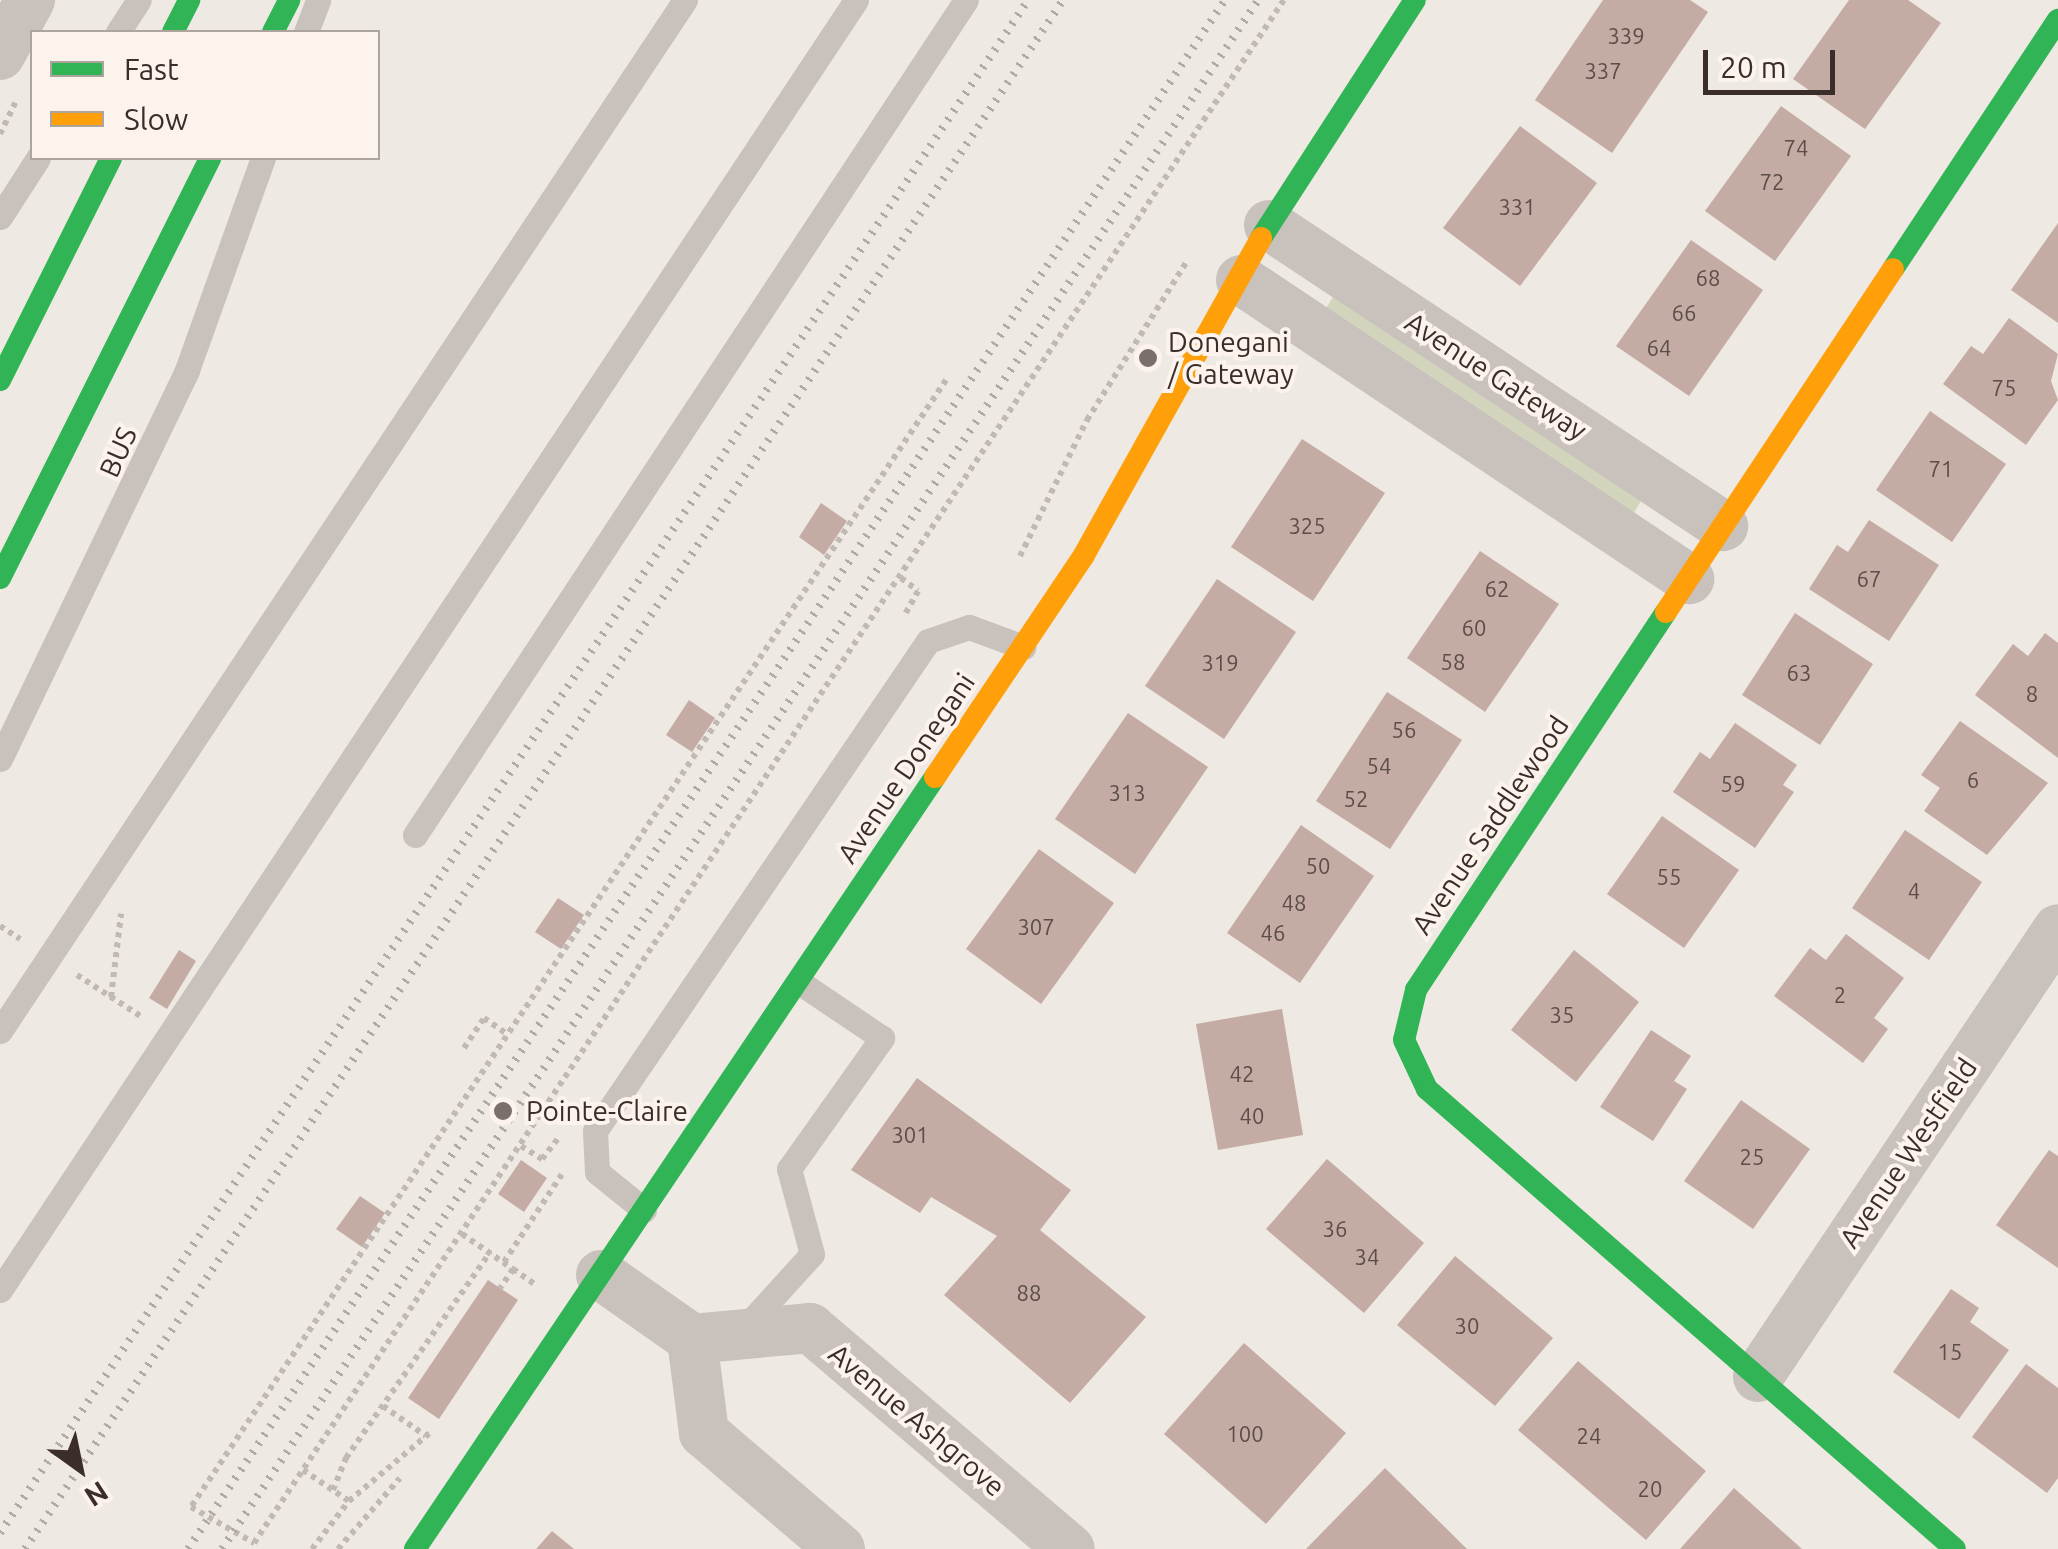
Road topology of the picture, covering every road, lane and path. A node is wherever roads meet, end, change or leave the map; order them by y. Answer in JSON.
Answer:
{"nodes":[{"id":1,"x":30,"y":0,"type":"edge"},
{"id":2,"x":138,"y":0,"type":"edge"},
{"id":3,"x":190,"y":0,"type":"edge"},
{"id":4,"x":289,"y":0,"type":"edge"},
{"id":5,"x":318,"y":0,"type":"edge"},
{"id":6,"x":685,"y":0,"type":"edge"},
{"id":7,"x":856,"y":0,"type":"edge"},
{"id":8,"x":966,"y":0,"type":"edge"},
{"id":9,"x":1284,"y":0,"type":"edge"},
{"id":10,"x":1415,"y":0,"type":"edge"},
{"id":11,"x":2058,"y":20,"type":"edge"},
{"id":12,"x":119,"y":30,"type":"edge"},
{"id":13,"x":174,"y":30,"type":"edge"},
{"id":14,"x":274,"y":30,"type":"edge"},
{"id":15,"x":307,"y":30,"type":"edge"},
{"id":16,"x":0,"y":56,"type":"edge"},
{"id":17,"x":37,"y":160,"type":"edge"},
{"id":18,"x":110,"y":160,"type":"edge"},
{"id":19,"x":209,"y":160,"type":"edge"},
{"id":20,"x":262,"y":160,"type":"edge"},
{"id":21,"x":0,"y":217,"type":"edge"},
{"id":22,"x":1269,"y":225,"type":"junction"},
{"id":23,"x":1241,"y":280,"type":"junction"},
{"id":24,"x":0,"y":380,"type":"edge"},
{"id":25,"x":946,"y":380,"type":"dead end"},
{"id":26,"x":1723,"y":526,"type":"junction"},
{"id":27,"x":0,"y":578,"type":"edge"},
{"id":28,"x":901,"y":578,"type":"junction"},
{"id":29,"x":1689,"y":580,"type":"junction"},
{"id":30,"x":907,"y":607,"type":"dead end"},
{"id":31,"x":1023,"y":647,"type":"junction"},
{"id":32,"x":0,"y":760,"type":"edge"},
{"id":33,"x":415,"y":836,"type":"dead end"},
{"id":34,"x":120,"y":903,"type":"dead end"},
{"id":35,"x":0,"y":926,"type":"edge"},
{"id":36,"x":2058,"y":929,"type":"edge"},
{"id":37,"x":27,"y":944,"type":"dead end"},
{"id":38,"x":68,"y":969,"type":"dead end"},
{"id":39,"x":799,"y":982,"type":"junction"},
{"id":40,"x":110,"y":996,"type":"junction"},
{"id":41,"x":153,"y":1024,"type":"dead end"},
{"id":42,"x":0,"y":1031,"type":"edge"},
{"id":43,"x":507,"y":1034,"type":"junction"},
{"id":44,"x":464,"y":1048,"type":"dead end"},
{"id":45,"x":553,"y":1144,"type":"dead end"},
{"id":46,"x":521,"y":1146,"type":"junction"},
{"id":47,"x":569,"y":1185,"type":"dead end"},
{"id":48,"x":644,"y":1210,"type":"junction"},
{"id":49,"x":462,"y":1234,"type":"junction"},
{"id":50,"x":490,"y":1252,"type":"junction"},
{"id":51,"x":504,"y":1262,"type":"junction"},
{"id":52,"x":513,"y":1268,"type":"junction"},
{"id":53,"x":542,"y":1271,"type":"dead end"},
{"id":54,"x":601,"y":1275,"type":"junction"},
{"id":55,"x":533,"y":1284,"type":"junction"},
{"id":56,"x":500,"y":1288,"type":"dead end"},
{"id":57,"x":0,"y":1290,"type":"edge"},
{"id":58,"x":527,"y":1302,"type":"dead end"},
{"id":59,"x":716,"y":1336,"type":"junction"},
{"id":60,"x":1758,"y":1377,"type":"junction"},
{"id":61,"x":383,"y":1406,"type":"junction"},
{"id":62,"x":441,"y":1425,"type":"dead end"},
{"id":63,"x":426,"y":1436,"type":"junction"},
{"id":64,"x":303,"y":1470,"type":"junction"},
{"id":65,"x":333,"y":1490,"type":"junction"},
{"id":66,"x":349,"y":1501,"type":"junction"},
{"id":67,"x":375,"y":1504,"type":"dead end"},
{"id":68,"x":332,"y":1523,"type":"junction"},
{"id":69,"x":341,"y":1528,"type":"dead end"},
{"id":70,"x":312,"y":1549,"type":"edge"},
{"id":71,"x":338,"y":1549,"type":"edge"},
{"id":72,"x":416,"y":1549,"type":"edge"},
{"id":73,"x":840,"y":1549,"type":"edge"},
{"id":74,"x":1070,"y":1549,"type":"edge"},
{"id":75,"x":1955,"y":1549,"type":"edge"}],
"edges":[{"from":1,"to":16,"type":"street"},
{"from":2,"to":12,"type":"lane"},
{"from":3,"to":13,"type":"main road"},
{"from":4,"to":14,"type":"main road"},
{"from":5,"to":15,"type":"lane"},
{"from":6,"to":42,"type":"lane"},
{"from":7,"to":57,"type":"lane"},
{"from":8,"to":33,"type":"lane"},
{"from":9,"to":28,"type":"path"},
{"from":10,"to":22,"type":"main road","name":"Avenue Donegani"},
{"from":11,"to":26,"type":"main road","name":"Avenue Saddlewood"},
{"from":17,"to":21,"type":"lane"},
{"from":18,"to":24,"type":"main road"},
{"from":19,"to":27,"type":"main road"},
{"from":20,"to":32,"type":"lane","name":"BUS"},
{"from":22,"to":23,"type":"main road","name":"Avenue Donegani"},
{"from":22,"to":26,"type":"street","name":"Avenue Gateway"},
{"from":23,"to":29,"type":"street"},
{"from":23,"to":31,"type":"main road","name":"Avenue Donegani"},
{"from":25,"to":43,"type":"path"},
{"from":26,"to":29,"type":"main road","name":"Avenue Saddlewood"},
{"from":28,"to":30,"type":"path"},
{"from":28,"to":46,"type":"path"},
{"from":29,"to":60,"type":"main road","name":"Avenue Saddlewood"},
{"from":31,"to":39,"type":"main road","name":"Avenue Donegani"},
{"from":31,"to":48,"type":"lane"},
{"from":34,"to":40,"type":"path"},
{"from":35,"to":37,"type":"path"},
{"from":36,"to":60,"type":"street","name":"Avenue Westfield"},
{"from":38,"to":40,"type":"path"},
{"from":39,"to":48,"type":"main road","name":"Avenue Donegani"},
{"from":39,"to":59,"type":"lane"},
{"from":40,"to":41,"type":"path"},
{"from":43,"to":44,"type":"path"},
{"from":43,"to":64,"type":"path"},
{"from":45,"to":46,"type":"path"},
{"from":46,"to":49,"type":"path"},
{"from":47,"to":51,"type":"path"},
{"from":48,"to":54,"type":"main road","name":"Avenue Donegani"},
{"from":49,"to":50,"type":"path"},
{"from":49,"to":64,"type":"path"},
{"from":50,"to":51,"type":"path"},
{"from":50,"to":61,"type":"path"},
{"from":51,"to":52,"type":"path"},
{"from":52,"to":55,"type":"path"},
{"from":52,"to":56,"type":"path"},
{"from":53,"to":55,"type":"path"},
{"from":54,"to":59,"type":"street"},
{"from":54,"to":72,"type":"main road","name":"Avenue Donegani"},
{"from":55,"to":58,"type":"path"},
{"from":59,"to":73,"type":"street"},
{"from":59,"to":74,"type":"street","name":"Avenue Ashgrove"},
{"from":60,"to":75,"type":"main road","name":"Avenue Saddlewood"},
{"from":61,"to":63,"type":"path"},
{"from":61,"to":65,"type":"path"},
{"from":62,"to":63,"type":"path"},
{"from":63,"to":66,"type":"path"},
{"from":64,"to":65,"type":"path"},
{"from":65,"to":66,"type":"path"},
{"from":66,"to":68,"type":"path"},
{"from":67,"to":71,"type":"path"},
{"from":68,"to":69,"type":"path"},
{"from":68,"to":70,"type":"path"}]}
